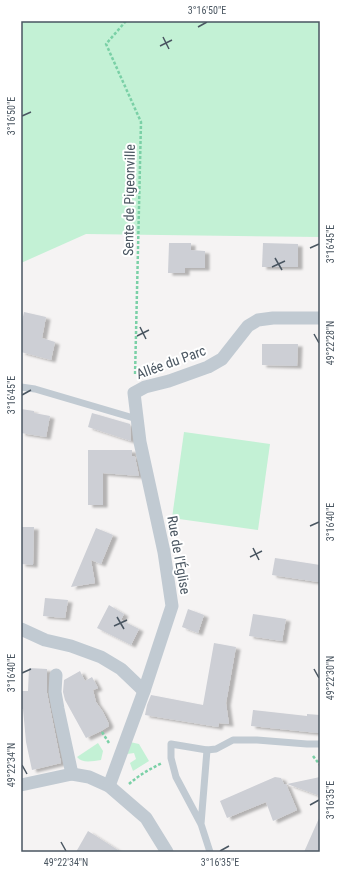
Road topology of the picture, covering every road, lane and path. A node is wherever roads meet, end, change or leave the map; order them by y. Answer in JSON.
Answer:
{"nodes":[{"id":1,"x":126,"y":21,"type":"edge"},
{"id":2,"x":320,"y":318,"type":"edge"},
{"id":3,"x":21,"y":387,"type":"edge"},
{"id":4,"x":134,"y":393,"type":"junction"},
{"id":5,"x":137,"y":419,"type":"junction"},
{"id":6,"x":21,"y":629,"type":"edge"},
{"id":7,"x":56,"y":675,"type":"dead end"},
{"id":8,"x":144,"y":691,"type":"junction"},
{"id":9,"x":320,"y":744,"type":"edge"},
{"id":10,"x":207,"y":750,"type":"junction"},
{"id":11,"x":153,"y":767,"type":"dead end"},
{"id":12,"x":72,"y":774,"type":"junction"},
{"id":13,"x":136,"y":778,"type":"dead end"},
{"id":14,"x":21,"y":785,"type":"edge"},
{"id":15,"x":109,"y":786,"type":"junction"},
{"id":16,"x":201,"y":824,"type":"junction"},
{"id":17,"x":167,"y":852,"type":"edge"},
{"id":18,"x":210,"y":852,"type":"edge"}],
"edges":[{"from":1,"to":4,"type":"path","name":"Sente de Pigeonville"},
{"from":2,"to":4,"type":"street","name":"Allée du Parc"},
{"from":3,"to":5,"type":"lane"},
{"from":4,"to":5,"type":"street","name":"Rue de l'Église"},
{"from":5,"to":8,"type":"street","name":"Rue de l'Église"},
{"from":6,"to":8,"type":"street"},
{"from":7,"to":12,"type":"street"},
{"from":8,"to":15,"type":"street","name":"Rue de l'Église"},
{"from":9,"to":10,"type":"lane"},
{"from":10,"to":16,"type":"lane"},
{"from":10,"to":16,"type":"lane"},
{"from":11,"to":13,"type":"path"},
{"from":12,"to":14,"type":"street"},
{"from":12,"to":15,"type":"street"},
{"from":15,"to":17,"type":"street"},
{"from":16,"to":18,"type":"lane"}]}
